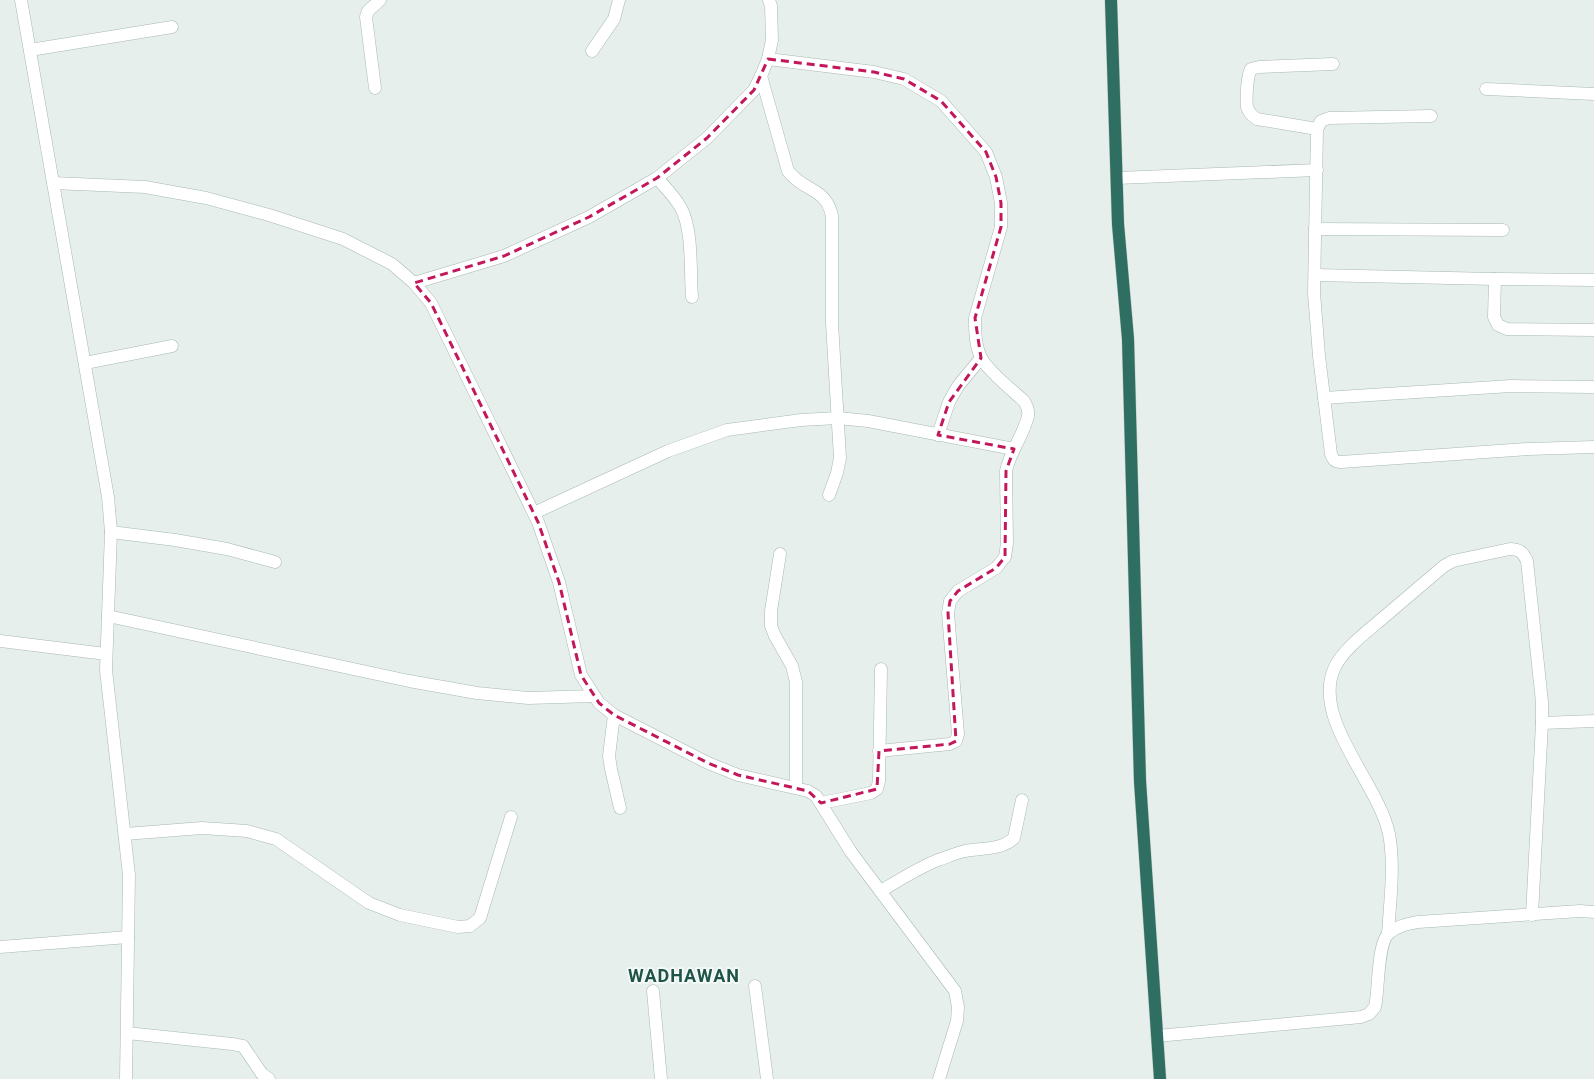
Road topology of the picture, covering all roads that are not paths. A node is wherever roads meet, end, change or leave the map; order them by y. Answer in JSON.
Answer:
{"nodes":[{"id":1,"x":21,"y":0,"type":"edge"},
{"id":2,"x":380,"y":0,"type":"edge"},
{"id":3,"x":619,"y":0,"type":"edge"},
{"id":4,"x":769,"y":0,"type":"edge"},
{"id":5,"x":1111,"y":0,"type":"edge"},
{"id":6,"x":172,"y":27,"type":"dead end"},
{"id":7,"x":30,"y":50,"type":"junction"},
{"id":8,"x":592,"y":51,"type":"dead end"},
{"id":9,"x":768,"y":59,"type":"junction"},
{"id":10,"x":1333,"y":64,"type":"dead end"},
{"id":11,"x":761,"y":76,"type":"junction"},
{"id":12,"x":375,"y":88,"type":"dead end"},
{"id":13,"x":1486,"y":89,"type":"dead end"},
{"id":14,"x":1594,"y":94,"type":"edge"},
{"id":15,"x":1431,"y":116,"type":"dead end"},
{"id":16,"x":1317,"y":129,"type":"junction"},
{"id":17,"x":1317,"y":170,"type":"junction"},
{"id":18,"x":657,"y":178,"type":"junction"},
{"id":19,"x":1117,"y":178,"type":"junction"},
{"id":20,"x":53,"y":183,"type":"junction"},
{"id":21,"x":1315,"y":229,"type":"junction"},
{"id":22,"x":1503,"y":230,"type":"dead end"},
{"id":23,"x":1315,"y":275,"type":"junction"},
{"id":24,"x":1495,"y":280,"type":"junction"},
{"id":25,"x":1594,"y":280,"type":"edge"},
{"id":26,"x":414,"y":283,"type":"junction"},
{"id":27,"x":692,"y":297,"type":"dead end"},
{"id":28,"x":1594,"y":330,"type":"edge"},
{"id":29,"x":172,"y":346,"type":"dead end"},
{"id":30,"x":981,"y":358,"type":"junction"},
{"id":31,"x":85,"y":363,"type":"junction"},
{"id":32,"x":1594,"y":387,"type":"edge"},
{"id":33,"x":1324,"y":398,"type":"junction"},
{"id":34,"x":838,"y":418,"type":"junction"},
{"id":35,"x":938,"y":435,"type":"junction"},
{"id":36,"x":1594,"y":447,"type":"edge"},
{"id":37,"x":1014,"y":449,"type":"junction"},
{"id":38,"x":829,"y":495,"type":"dead end"},
{"id":39,"x":534,"y":513,"type":"junction"},
{"id":40,"x":111,"y":532,"type":"junction"},
{"id":41,"x":780,"y":554,"type":"dead end"},
{"id":42,"x":274,"y":562,"type":"dead end"},
{"id":43,"x":108,"y":616,"type":"junction"},
{"id":44,"x":0,"y":641,"type":"edge"},
{"id":45,"x":106,"y":654,"type":"junction"},
{"id":46,"x":880,"y":669,"type":"dead end"},
{"id":47,"x":594,"y":696,"type":"junction"},
{"id":48,"x":614,"y":715,"type":"junction"},
{"id":49,"x":1594,"y":722,"type":"edge"},
{"id":50,"x":1542,"y":723,"type":"junction"},
{"id":51,"x":879,"y":751,"type":"junction"},
{"id":52,"x":796,"y":788,"type":"junction"},
{"id":53,"x":1022,"y":800,"type":"dead end"},
{"id":54,"x":821,"y":803,"type":"junction"},
{"id":55,"x":620,"y":808,"type":"dead end"},
{"id":56,"x":511,"y":817,"type":"dead end"},
{"id":57,"x":125,"y":834,"type":"junction"},
{"id":58,"x":881,"y":891,"type":"junction"},
{"id":59,"x":1594,"y":912,"type":"edge"},
{"id":60,"x":1532,"y":914,"type":"junction"},
{"id":61,"x":1388,"y":934,"type":"junction"},
{"id":62,"x":128,"y":937,"type":"junction"},
{"id":63,"x":0,"y":947,"type":"edge"},
{"id":64,"x":755,"y":986,"type":"dead end"},
{"id":65,"x":653,"y":991,"type":"dead end"},
{"id":66,"x":127,"y":1033,"type":"junction"},
{"id":67,"x":1158,"y":1036,"type":"junction"},
{"id":68,"x":126,"y":1079,"type":"edge"},
{"id":69,"x":269,"y":1079,"type":"edge"},
{"id":70,"x":661,"y":1079,"type":"edge"},
{"id":71,"x":767,"y":1079,"type":"edge"},
{"id":72,"x":939,"y":1079,"type":"edge"},
{"id":73,"x":1160,"y":1079,"type":"edge"}],
"edges":[{"from":1,"to":7,"type":"street"},
{"from":2,"to":12,"type":"street"},
{"from":3,"to":8,"type":"street"},
{"from":4,"to":9,"type":"street"},
{"from":5,"to":19,"type":"highway"},
{"from":6,"to":7,"type":"street"},
{"from":7,"to":20,"type":"street"},
{"from":9,"to":11,"type":"street"},
{"from":9,"to":30,"type":"street"},
{"from":10,"to":16,"type":"street"},
{"from":11,"to":18,"type":"street"},
{"from":11,"to":34,"type":"street"},
{"from":13,"to":14,"type":"street"},
{"from":15,"to":16,"type":"street"},
{"from":16,"to":17,"type":"street"},
{"from":17,"to":19,"type":"street"},
{"from":17,"to":21,"type":"street"},
{"from":18,"to":26,"type":"street"},
{"from":18,"to":27,"type":"street"},
{"from":19,"to":67,"type":"highway"},
{"from":20,"to":26,"type":"street"},
{"from":20,"to":31,"type":"street"},
{"from":21,"to":22,"type":"street"},
{"from":21,"to":23,"type":"street"},
{"from":23,"to":24,"type":"street"},
{"from":23,"to":33,"type":"street"},
{"from":24,"to":25,"type":"street"},
{"from":24,"to":28,"type":"street"},
{"from":26,"to":39,"type":"street"},
{"from":29,"to":31,"type":"street"},
{"from":30,"to":35,"type":"street"},
{"from":30,"to":37,"type":"street"},
{"from":31,"to":40,"type":"street"},
{"from":32,"to":33,"type":"street"},
{"from":33,"to":36,"type":"street"},
{"from":34,"to":35,"type":"street"},
{"from":34,"to":38,"type":"street"},
{"from":34,"to":39,"type":"street"},
{"from":35,"to":37,"type":"street"},
{"from":37,"to":51,"type":"street"},
{"from":39,"to":47,"type":"street"},
{"from":40,"to":42,"type":"street"},
{"from":40,"to":43,"type":"street"},
{"from":41,"to":52,"type":"street"},
{"from":43,"to":45,"type":"street"},
{"from":43,"to":47,"type":"street"},
{"from":44,"to":45,"type":"street"},
{"from":45,"to":57,"type":"street"},
{"from":46,"to":51,"type":"street"},
{"from":47,"to":48,"type":"street"},
{"from":48,"to":52,"type":"street"},
{"from":48,"to":55,"type":"street"},
{"from":49,"to":50,"type":"street"},
{"from":50,"to":60,"type":"street"},
{"from":50,"to":61,"type":"street"},
{"from":51,"to":54,"type":"street"},
{"from":52,"to":54,"type":"street"},
{"from":53,"to":58,"type":"street"},
{"from":54,"to":58,"type":"street"},
{"from":56,"to":57,"type":"street"},
{"from":57,"to":62,"type":"street"},
{"from":58,"to":72,"type":"street"},
{"from":59,"to":60,"type":"street"},
{"from":60,"to":61,"type":"street"},
{"from":61,"to":67,"type":"street"},
{"from":62,"to":63,"type":"street"},
{"from":62,"to":66,"type":"street"},
{"from":64,"to":71,"type":"street"},
{"from":65,"to":70,"type":"street"},
{"from":66,"to":68,"type":"street"},
{"from":66,"to":69,"type":"street"},
{"from":67,"to":73,"type":"highway"}]}
